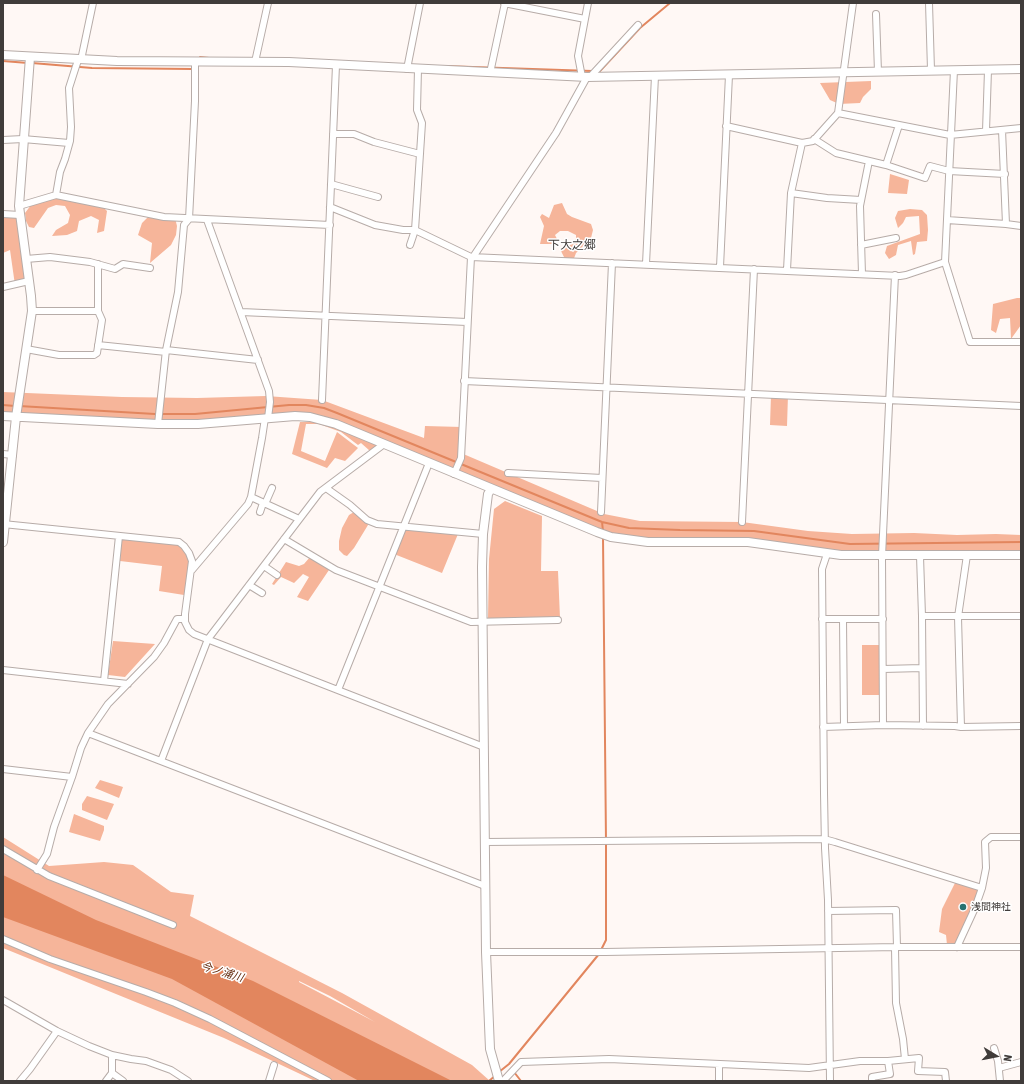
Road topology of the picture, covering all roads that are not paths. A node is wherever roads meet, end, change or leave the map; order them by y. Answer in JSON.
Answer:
{"nodes":[{"id":1,"x":93,"y":3,"type":"edge"},
{"id":2,"x":268,"y":3,"type":"edge"},
{"id":3,"x":420,"y":3,"type":"edge"},
{"id":4,"x":505,"y":3,"type":"edge"},
{"id":5,"x":588,"y":3,"type":"edge"},
{"id":6,"x":853,"y":3,"type":"edge"},
{"id":7,"x":929,"y":3,"type":"edge"},
{"id":8,"x":876,"y":14,"type":"dead end"},
{"id":9,"x":585,"y":20,"type":"junction"},
{"id":10,"x":638,"y":25,"type":"dead end"},
{"id":11,"x":3,"y":55,"type":"edge"},
{"id":12,"x":30,"y":57,"type":"junction"},
{"id":13,"x":79,"y":60,"type":"junction"},
{"id":14,"x":195,"y":62,"type":"junction"},
{"id":15,"x":255,"y":62,"type":"junction"},
{"id":16,"x":336,"y":65,"type":"junction"},
{"id":17,"x":408,"y":69,"type":"junction"},
{"id":18,"x":418,"y":69,"type":"junction"},
{"id":19,"x":1021,"y":69,"type":"edge"},
{"id":20,"x":931,"y":70,"type":"junction"},
{"id":21,"x":954,"y":70,"type":"junction"},
{"id":22,"x":988,"y":70,"type":"junction"},
{"id":23,"x":878,"y":72,"type":"junction"},
{"id":24,"x":490,"y":73,"type":"junction"},
{"id":25,"x":843,"y":73,"type":"junction"},
{"id":26,"x":729,"y":75,"type":"junction"},
{"id":27,"x":655,"y":76,"type":"junction"},
{"id":28,"x":586,"y":77,"type":"junction"},
{"id":29,"x":838,"y":113,"type":"junction"},
{"id":30,"x":899,"y":125,"type":"junction"},
{"id":31,"x":726,"y":126,"type":"junction"},
{"id":32,"x":1021,"y":128,"type":"edge"},
{"id":33,"x":1002,"y":130,"type":"junction"},
{"id":34,"x":986,"y":131,"type":"junction"},
{"id":35,"x":334,"y":134,"type":"junction"},
{"id":36,"x":950,"y":135,"type":"junction"},
{"id":37,"x":23,"y":139,"type":"junction"},
{"id":38,"x":814,"y":139,"type":"junction"},
{"id":39,"x":3,"y":140,"type":"edge"},
{"id":40,"x":69,"y":143,"type":"junction"},
{"id":41,"x":802,"y":143,"type":"junction"},
{"id":42,"x":420,"y":154,"type":"junction"},
{"id":43,"x":870,"y":162,"type":"junction"},
{"id":44,"x":886,"y":165,"type":"junction"},
{"id":45,"x":949,"y":171,"type":"junction"},
{"id":46,"x":1005,"y":174,"type":"junction"},
{"id":47,"x":331,"y":184,"type":"junction"},
{"id":48,"x":791,"y":193,"type":"junction"},
{"id":49,"x":56,"y":194,"type":"junction"},
{"id":50,"x":378,"y":197,"type":"dead end"},
{"id":51,"x":861,"y":200,"type":"junction"},
{"id":52,"x":330,"y":207,"type":"junction"},
{"id":53,"x":19,"y":210,"type":"junction"},
{"id":54,"x":3,"y":214,"type":"edge"},
{"id":55,"x":188,"y":219,"type":"junction"},
{"id":56,"x":207,"y":220,"type":"junction"},
{"id":57,"x":947,"y":220,"type":"junction"},
{"id":58,"x":1006,"y":224,"type":"junction"},
{"id":59,"x":330,"y":225,"type":"junction"},
{"id":60,"x":1021,"y":226,"type":"edge"},
{"id":61,"x":415,"y":230,"type":"junction"},
{"id":62,"x":896,"y":238,"type":"dead end"},
{"id":63,"x":410,"y":244,"type":"dead end"},
{"id":64,"x":861,"y":245,"type":"junction"},
{"id":65,"x":472,"y":257,"type":"junction"},
{"id":66,"x":26,"y":259,"type":"junction"},
{"id":67,"x":945,"y":262,"type":"junction"},
{"id":68,"x":612,"y":263,"type":"junction"},
{"id":69,"x":98,"y":264,"type":"junction"},
{"id":70,"x":646,"y":264,"type":"junction"},
{"id":71,"x":720,"y":267,"type":"junction"},
{"id":72,"x":150,"y":268,"type":"dead end"},
{"id":73,"x":754,"y":269,"type":"junction"},
{"id":74,"x":787,"y":270,"type":"junction"},
{"id":75,"x":862,"y":274,"type":"junction"},
{"id":76,"x":895,"y":275,"type":"junction"},
{"id":77,"x":29,"y":282,"type":"junction"},
{"id":78,"x":3,"y":287,"type":"edge"},
{"id":79,"x":32,"y":311,"type":"junction"},
{"id":80,"x":98,"y":311,"type":"junction"},
{"id":81,"x":241,"y":312,"type":"junction"},
{"id":82,"x":326,"y":315,"type":"junction"},
{"id":83,"x":467,"y":322,"type":"junction"},
{"id":84,"x":1021,"y":342,"type":"edge"},
{"id":85,"x":98,"y":345,"type":"junction"},
{"id":86,"x":26,"y":349,"type":"junction"},
{"id":87,"x":166,"y":351,"type":"junction"},
{"id":88,"x":258,"y":360,"type":"junction"},
{"id":89,"x":464,"y":380,"type":"junction"},
{"id":90,"x":606,"y":387,"type":"junction"},
{"id":91,"x":748,"y":394,"type":"junction"},
{"id":92,"x":322,"y":400,"type":"dead end"},
{"id":93,"x":889,"y":400,"type":"junction"},
{"id":94,"x":1021,"y":406,"type":"edge"},
{"id":95,"x":3,"y":416,"type":"edge"},
{"id":96,"x":16,"y":417,"type":"junction"},
{"id":97,"x":266,"y":418,"type":"junction"},
{"id":98,"x":158,"y":422,"type":"junction"},
{"id":99,"x":384,"y":444,"type":"junction"},
{"id":100,"x":3,"y":454,"type":"edge"},
{"id":101,"x":13,"y":455,"type":"junction"},
{"id":102,"x":429,"y":463,"type":"junction"},
{"id":103,"x":455,"y":472,"type":"junction"},
{"id":104,"x":508,"y":474,"type":"dead end"},
{"id":105,"x":602,"y":478,"type":"junction"},
{"id":106,"x":272,"y":488,"type":"dead end"},
{"id":107,"x":326,"y":488,"type":"junction"},
{"id":108,"x":491,"y":489,"type":"junction"},
{"id":109,"x":251,"y":497,"type":"junction"},
{"id":110,"x":264,"y":504,"type":"junction"},
{"id":111,"x":260,"y":512,"type":"dead end"},
{"id":112,"x":600,"y":512,"type":"dead end"},
{"id":113,"x":299,"y":519,"type":"junction"},
{"id":114,"x":742,"y":522,"type":"dead end"},
{"id":115,"x":4,"y":524,"type":"edge"},
{"id":116,"x":404,"y":526,"type":"junction"},
{"id":117,"x":483,"y":534,"type":"junction"},
{"id":118,"x":119,"y":536,"type":"junction"},
{"id":119,"x":284,"y":539,"type":"junction"},
{"id":120,"x":3,"y":542,"type":"edge"},
{"id":121,"x":827,"y":554,"type":"junction"},
{"id":122,"x":882,"y":554,"type":"junction"},
{"id":123,"x":967,"y":555,"type":"junction"},
{"id":124,"x":1021,"y":555,"type":"edge"},
{"id":125,"x":920,"y":556,"type":"junction"},
{"id":126,"x":264,"y":566,"type":"junction"},
{"id":127,"x":192,"y":570,"type":"junction"},
{"id":128,"x":277,"y":575,"type":"dead end"},
{"id":129,"x":249,"y":585,"type":"junction"},
{"id":130,"x":379,"y":587,"type":"junction"},
{"id":131,"x":262,"y":593,"type":"dead end"},
{"id":132,"x":922,"y":616,"type":"junction"},
{"id":133,"x":1021,"y":616,"type":"edge"},
{"id":134,"x":958,"y":617,"type":"junction"},
{"id":135,"x":185,"y":619,"type":"junction"},
{"id":136,"x":822,"y":619,"type":"junction"},
{"id":137,"x":843,"y":619,"type":"junction"},
{"id":138,"x":883,"y":619,"type":"junction"},
{"id":139,"x":558,"y":620,"type":"dead end"},
{"id":140,"x":482,"y":622,"type":"junction"},
{"id":141,"x":208,"y":639,"type":"junction"},
{"id":142,"x":922,"y":668,"type":"junction"},
{"id":143,"x":883,"y":669,"type":"junction"},
{"id":144,"x":3,"y":670,"type":"edge"},
{"id":145,"x":104,"y":681,"type":"junction"},
{"id":146,"x":128,"y":684,"type":"junction"},
{"id":147,"x":338,"y":690,"type":"junction"},
{"id":148,"x":883,"y":725,"type":"junction"},
{"id":149,"x":844,"y":726,"type":"junction"},
{"id":150,"x":923,"y":726,"type":"junction"},
{"id":151,"x":1021,"y":726,"type":"edge"},
{"id":152,"x":823,"y":727,"type":"junction"},
{"id":153,"x":961,"y":727,"type":"junction"},
{"id":154,"x":88,"y":733,"type":"junction"},
{"id":155,"x":484,"y":747,"type":"junction"},
{"id":156,"x":161,"y":761,"type":"junction"},
{"id":157,"x":3,"y":769,"type":"edge"},
{"id":158,"x":72,"y":777,"type":"junction"},
{"id":159,"x":1021,"y":837,"type":"edge"},
{"id":160,"x":824,"y":839,"type":"junction"},
{"id":161,"x":485,"y":842,"type":"junction"},
{"id":162,"x":3,"y":850,"type":"edge"},
{"id":163,"x":37,"y":870,"type":"junction"},
{"id":164,"x":486,"y":886,"type":"junction"},
{"id":165,"x":982,"y":888,"type":"junction"},
{"id":166,"x":828,"y":911,"type":"junction"},
{"id":167,"x":173,"y":925,"type":"dead end"},
{"id":168,"x":3,"y":939,"type":"edge"},
{"id":169,"x":896,"y":947,"type":"junction"},
{"id":170,"x":957,"y":947,"type":"junction"},
{"id":171,"x":1021,"y":947,"type":"edge"},
{"id":172,"x":828,"y":949,"type":"junction"},
{"id":173,"x":486,"y":952,"type":"junction"},
{"id":174,"x":3,"y":1000,"type":"edge"},
{"id":175,"x":57,"y":1030,"type":"junction"},
{"id":176,"x":994,"y":1048,"type":"dead end"},
{"id":177,"x":112,"y":1055,"type":"junction"},
{"id":178,"x":905,"y":1059,"type":"junction"},
{"id":179,"x":888,"y":1061,"type":"junction"},
{"id":180,"x":1021,"y":1062,"type":"edge"},
{"id":181,"x":719,"y":1064,"type":"junction"},
{"id":182,"x":274,"y":1065,"type":"dead end"},
{"id":183,"x":830,"y":1065,"type":"junction"},
{"id":184,"x":999,"y":1068,"type":"junction"},
{"id":185,"x":112,"y":1073,"type":"junction"},
{"id":186,"x":20,"y":1081,"type":"edge"},
{"id":187,"x":106,"y":1081,"type":"edge"},
{"id":188,"x":123,"y":1081,"type":"edge"},
{"id":189,"x":188,"y":1081,"type":"edge"},
{"id":190,"x":269,"y":1081,"type":"edge"},
{"id":191,"x":328,"y":1081,"type":"edge"},
{"id":192,"x":499,"y":1081,"type":"edge"},
{"id":193,"x":503,"y":1081,"type":"edge"},
{"id":194,"x":720,"y":1081,"type":"edge"},
{"id":195,"x":830,"y":1081,"type":"edge"},
{"id":196,"x":872,"y":1081,"type":"edge"},
{"id":197,"x":946,"y":1081,"type":"edge"},
{"id":198,"x":1000,"y":1081,"type":"edge"}],
"edges":[{"from":1,"to":13,"type":"street"},
{"from":2,"to":15,"type":"street"},
{"from":3,"to":17,"type":"street"},
{"from":4,"to":9,"type":"street"},
{"from":4,"to":24,"type":"street"},
{"from":5,"to":9,"type":"street"},
{"from":6,"to":25,"type":"street"},
{"from":7,"to":20,"type":"street"},
{"from":8,"to":23,"type":"street"},
{"from":9,"to":28,"type":"street"},
{"from":10,"to":28,"type":"street"},
{"from":11,"to":12,"type":"street"},
{"from":12,"to":13,"type":"street"},
{"from":12,"to":37,"type":"street"},
{"from":13,"to":14,"type":"street"},
{"from":13,"to":40,"type":"street"},
{"from":14,"to":15,"type":"street"},
{"from":14,"to":55,"type":"street"},
{"from":15,"to":16,"type":"street"},
{"from":16,"to":17,"type":"street"},
{"from":16,"to":35,"type":"street"},
{"from":17,"to":18,"type":"street"},
{"from":18,"to":24,"type":"street"},
{"from":18,"to":42,"type":"street"},
{"from":19,"to":22,"type":"street"},
{"from":20,"to":21,"type":"street"},
{"from":20,"to":23,"type":"street"},
{"from":21,"to":22,"type":"street"},
{"from":21,"to":36,"type":"street"},
{"from":22,"to":34,"type":"street"},
{"from":23,"to":25,"type":"street"},
{"from":24,"to":28,"type":"street"},
{"from":25,"to":26,"type":"street"},
{"from":25,"to":29,"type":"street"},
{"from":26,"to":27,"type":"street"},
{"from":26,"to":31,"type":"street"},
{"from":27,"to":28,"type":"street"},
{"from":27,"to":70,"type":"street"},
{"from":28,"to":65,"type":"street"},
{"from":29,"to":30,"type":"street"},
{"from":29,"to":38,"type":"street"},
{"from":30,"to":36,"type":"street"},
{"from":30,"to":44,"type":"street"},
{"from":31,"to":41,"type":"street"},
{"from":31,"to":71,"type":"street"},
{"from":32,"to":33,"type":"street"},
{"from":33,"to":34,"type":"street"},
{"from":33,"to":46,"type":"street"},
{"from":34,"to":36,"type":"street"},
{"from":35,"to":42,"type":"street"},
{"from":35,"to":47,"type":"street"},
{"from":36,"to":45,"type":"street"},
{"from":37,"to":39,"type":"street"},
{"from":37,"to":40,"type":"street"},
{"from":37,"to":53,"type":"street"},
{"from":38,"to":41,"type":"street"},
{"from":38,"to":43,"type":"street"},
{"from":40,"to":49,"type":"street"},
{"from":41,"to":48,"type":"street"},
{"from":42,"to":61,"type":"street"},
{"from":43,"to":44,"type":"street"},
{"from":43,"to":51,"type":"street"},
{"from":44,"to":45,"type":"street"},
{"from":45,"to":46,"type":"street"},
{"from":45,"to":57,"type":"street"},
{"from":46,"to":58,"type":"street"},
{"from":47,"to":50,"type":"street"},
{"from":47,"to":52,"type":"street"},
{"from":48,"to":51,"type":"street"},
{"from":48,"to":74,"type":"street"},
{"from":49,"to":53,"type":"street"},
{"from":49,"to":55,"type":"street"},
{"from":51,"to":64,"type":"street"},
{"from":52,"to":59,"type":"street"},
{"from":52,"to":61,"type":"street"},
{"from":53,"to":54,"type":"street"},
{"from":53,"to":66,"type":"street"},
{"from":55,"to":56,"type":"street"},
{"from":55,"to":87,"type":"street"},
{"from":56,"to":59,"type":"street"},
{"from":56,"to":81,"type":"street"},
{"from":57,"to":58,"type":"street"},
{"from":57,"to":67,"type":"street"},
{"from":58,"to":60,"type":"street"},
{"from":59,"to":82,"type":"street"},
{"from":61,"to":63,"type":"street"},
{"from":61,"to":65,"type":"street"},
{"from":62,"to":64,"type":"street"},
{"from":64,"to":75,"type":"street"},
{"from":65,"to":68,"type":"street"},
{"from":65,"to":83,"type":"street"},
{"from":66,"to":69,"type":"street"},
{"from":66,"to":77,"type":"street"},
{"from":67,"to":76,"type":"street"},
{"from":67,"to":84,"type":"street"},
{"from":68,"to":70,"type":"street"},
{"from":68,"to":90,"type":"street"},
{"from":69,"to":72,"type":"street"},
{"from":69,"to":80,"type":"street"},
{"from":70,"to":71,"type":"street"},
{"from":71,"to":73,"type":"street"},
{"from":73,"to":74,"type":"street"},
{"from":73,"to":91,"type":"street"},
{"from":74,"to":75,"type":"street"},
{"from":75,"to":76,"type":"street"},
{"from":76,"to":93,"type":"street"},
{"from":77,"to":78,"type":"street"},
{"from":77,"to":79,"type":"street"},
{"from":79,"to":80,"type":"street"},
{"from":79,"to":86,"type":"street"},
{"from":80,"to":85,"type":"street"},
{"from":81,"to":82,"type":"street"},
{"from":81,"to":88,"type":"street"},
{"from":82,"to":83,"type":"street"},
{"from":82,"to":92,"type":"street"},
{"from":83,"to":89,"type":"street"},
{"from":85,"to":86,"type":"street"},
{"from":85,"to":87,"type":"street"},
{"from":86,"to":96,"type":"street"},
{"from":87,"to":88,"type":"street"},
{"from":87,"to":98,"type":"street"},
{"from":88,"to":97,"type":"street"},
{"from":89,"to":90,"type":"street"},
{"from":89,"to":103,"type":"street"},
{"from":90,"to":91,"type":"street"},
{"from":90,"to":105,"type":"street"},
{"from":91,"to":93,"type":"street"},
{"from":91,"to":114,"type":"street"},
{"from":93,"to":94,"type":"street"},
{"from":93,"to":122,"type":"street"},
{"from":95,"to":96,"type":"street"},
{"from":96,"to":98,"type":"street"},
{"from":96,"to":101,"type":"street"},
{"from":97,"to":98,"type":"street"},
{"from":97,"to":99,"type":"street"},
{"from":97,"to":109,"type":"street"},
{"from":99,"to":102,"type":"street"},
{"from":99,"to":107,"type":"street"},
{"from":100,"to":101,"type":"street"},
{"from":101,"to":115,"type":"street"},
{"from":102,"to":103,"type":"street"},
{"from":102,"to":116,"type":"street"},
{"from":103,"to":108,"type":"street"},
{"from":104,"to":105,"type":"street"},
{"from":105,"to":112,"type":"street"},
{"from":106,"to":110,"type":"street"},
{"from":107,"to":113,"type":"street"},
{"from":107,"to":116,"type":"street"},
{"from":108,"to":117,"type":"street"},
{"from":108,"to":121,"type":"street"},
{"from":109,"to":110,"type":"street"},
{"from":109,"to":127,"type":"street"},
{"from":110,"to":111,"type":"street"},
{"from":110,"to":113,"type":"street"},
{"from":113,"to":119,"type":"street"},
{"from":115,"to":118,"type":"street"},
{"from":115,"to":120,"type":"street"},
{"from":116,"to":117,"type":"street"},
{"from":116,"to":130,"type":"street"},
{"from":117,"to":140,"type":"street"},
{"from":118,"to":127,"type":"street"},
{"from":118,"to":145,"type":"street"},
{"from":119,"to":126,"type":"street"},
{"from":119,"to":130,"type":"street"},
{"from":121,"to":122,"type":"street"},
{"from":121,"to":136,"type":"street"},
{"from":122,"to":125,"type":"street"},
{"from":122,"to":138,"type":"street"},
{"from":123,"to":124,"type":"street"},
{"from":123,"to":125,"type":"street"},
{"from":123,"to":134,"type":"street"},
{"from":125,"to":132,"type":"street"},
{"from":126,"to":128,"type":"street"},
{"from":126,"to":129,"type":"street"},
{"from":127,"to":135,"type":"street"},
{"from":129,"to":131,"type":"street"},
{"from":129,"to":141,"type":"street"},
{"from":130,"to":140,"type":"street"},
{"from":130,"to":147,"type":"street"},
{"from":132,"to":134,"type":"street"},
{"from":132,"to":142,"type":"street"},
{"from":133,"to":134,"type":"street"},
{"from":134,"to":153,"type":"street"},
{"from":135,"to":141,"type":"street"},
{"from":135,"to":146,"type":"street"},
{"from":136,"to":137,"type":"street"},
{"from":136,"to":152,"type":"street"},
{"from":137,"to":138,"type":"street"},
{"from":137,"to":149,"type":"street"},
{"from":138,"to":143,"type":"street"},
{"from":139,"to":140,"type":"street"},
{"from":140,"to":155,"type":"street"},
{"from":141,"to":147,"type":"street"},
{"from":141,"to":156,"type":"street"},
{"from":142,"to":143,"type":"street"},
{"from":142,"to":150,"type":"street"},
{"from":143,"to":148,"type":"street"},
{"from":144,"to":145,"type":"street"},
{"from":145,"to":146,"type":"street"},
{"from":146,"to":154,"type":"street"},
{"from":147,"to":155,"type":"street"},
{"from":148,"to":149,"type":"street"},
{"from":148,"to":150,"type":"street"},
{"from":149,"to":152,"type":"street"},
{"from":150,"to":153,"type":"street"},
{"from":151,"to":153,"type":"street"},
{"from":152,"to":160,"type":"street"},
{"from":154,"to":156,"type":"street"},
{"from":154,"to":158,"type":"street"},
{"from":155,"to":161,"type":"street"},
{"from":156,"to":164,"type":"street"},
{"from":157,"to":158,"type":"street"},
{"from":158,"to":163,"type":"street"},
{"from":159,"to":165,"type":"street"},
{"from":160,"to":161,"type":"street"},
{"from":160,"to":165,"type":"street"},
{"from":160,"to":166,"type":"street"},
{"from":161,"to":164,"type":"street"},
{"from":162,"to":163,"type":"street"},
{"from":163,"to":167,"type":"street"},
{"from":164,"to":173,"type":"street"},
{"from":165,"to":170,"type":"street"},
{"from":166,"to":169,"type":"street"},
{"from":166,"to":172,"type":"street"},
{"from":168,"to":191,"type":"street"},
{"from":169,"to":170,"type":"street"},
{"from":169,"to":172,"type":"street"},
{"from":169,"to":178,"type":"street"},
{"from":170,"to":171,"type":"street"},
{"from":172,"to":173,"type":"street"},
{"from":172,"to":183,"type":"street"},
{"from":173,"to":192,"type":"street"},
{"from":174,"to":175,"type":"street"},
{"from":175,"to":177,"type":"street"},
{"from":175,"to":186,"type":"street"},
{"from":176,"to":184,"type":"street"},
{"from":177,"to":185,"type":"street"},
{"from":177,"to":189,"type":"street"},
{"from":178,"to":179,"type":"street"},
{"from":178,"to":197,"type":"street"},
{"from":179,"to":183,"type":"street"},
{"from":179,"to":196,"type":"street"},
{"from":180,"to":184,"type":"street"},
{"from":181,"to":183,"type":"street"},
{"from":181,"to":193,"type":"street"},
{"from":181,"to":194,"type":"street"},
{"from":182,"to":190,"type":"street"},
{"from":183,"to":195,"type":"street"},
{"from":184,"to":198,"type":"street"},
{"from":185,"to":187,"type":"street"},
{"from":185,"to":188,"type":"street"}]}
